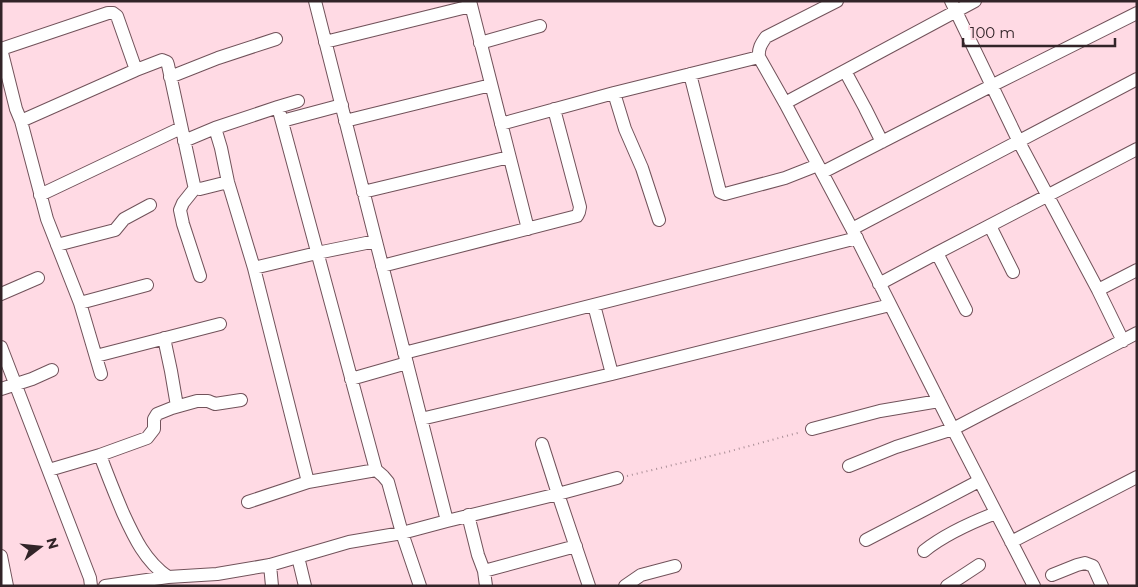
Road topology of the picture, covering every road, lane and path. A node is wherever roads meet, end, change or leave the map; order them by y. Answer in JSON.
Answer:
{"nodes":[{"id":1,"x":315,"y":1,"type":"edge"},
{"id":2,"x":837,"y":1,"type":"edge"},
{"id":3,"x":975,"y":1,"type":"edge"},
{"id":4,"x":470,"y":4,"type":"edge"},
{"id":5,"x":953,"y":6,"type":"edge"},
{"id":6,"x":113,"y":7,"type":"edge"},
{"id":7,"x":1137,"y":14,"type":"edge"},
{"id":8,"x":540,"y":26,"type":"dead end"},
{"id":9,"x":276,"y":39,"type":"dead end"},
{"id":10,"x":325,"y":42,"type":"junction"},
{"id":11,"x":480,"y":43,"type":"junction"},
{"id":12,"x":1,"y":49,"type":"edge"},
{"id":13,"x":759,"y":57,"type":"junction"},
{"id":14,"x":136,"y":70,"type":"junction"},
{"id":15,"x":845,"y":71,"type":"junction"},
{"id":16,"x":690,"y":74,"type":"junction"},
{"id":17,"x":170,"y":77,"type":"junction"},
{"id":18,"x":1137,"y":80,"type":"edge"},
{"id":19,"x":491,"y":85,"type":"junction"},
{"id":20,"x":992,"y":86,"type":"junction"},
{"id":21,"x":614,"y":93,"type":"junction"},
{"id":22,"x":298,"y":101,"type":"dead end"},
{"id":23,"x":785,"y":103,"type":"junction"},
{"id":24,"x":342,"y":105,"type":"junction"},
{"id":25,"x":278,"y":107,"type":"junction"},
{"id":26,"x":554,"y":109,"type":"junction"},
{"id":27,"x":21,"y":121,"type":"junction"},
{"id":28,"x":282,"y":121,"type":"junction"},
{"id":29,"x":345,"y":121,"type":"junction"},
{"id":30,"x":501,"y":124,"type":"junction"},
{"id":31,"x":181,"y":128,"type":"junction"},
{"id":32,"x":215,"y":128,"type":"junction"},
{"id":33,"x":184,"y":141,"type":"junction"},
{"id":34,"x":882,"y":142,"type":"junction"},
{"id":35,"x":1019,"y":142,"type":"junction"},
{"id":36,"x":1137,"y":149,"type":"edge"},
{"id":37,"x":509,"y":157,"type":"junction"},
{"id":38,"x":820,"y":169,"type":"junction"},
{"id":39,"x":228,"y":182,"type":"junction"},
{"id":40,"x":195,"y":188,"type":"junction"},
{"id":41,"x":364,"y":192,"type":"junction"},
{"id":42,"x":40,"y":195,"type":"junction"},
{"id":43,"x":1047,"y":196,"type":"junction"},
{"id":44,"x":150,"y":206,"type":"dead end"},
{"id":45,"x":659,"y":220,"type":"dead end"},
{"id":46,"x":990,"y":226,"type":"junction"},
{"id":47,"x":528,"y":229,"type":"junction"},
{"id":48,"x":855,"y":234,"type":"junction"},
{"id":49,"x":376,"y":241,"type":"junction"},
{"id":50,"x":57,"y":245,"type":"junction"},
{"id":51,"x":317,"y":253,"type":"junction"},
{"id":52,"x":937,"y":253,"type":"junction"},
{"id":53,"x":382,"y":266,"type":"junction"},
{"id":54,"x":254,"y":268,"type":"junction"},
{"id":55,"x":1137,"y":270,"type":"edge"},
{"id":56,"x":1013,"y":272,"type":"dead end"},
{"id":57,"x":200,"y":276,"type":"dead end"},
{"id":58,"x":38,"y":278,"type":"dead end"},
{"id":59,"x":880,"y":284,"type":"junction"},
{"id":60,"x":147,"y":285,"type":"dead end"},
{"id":61,"x":1098,"y":290,"type":"junction"},
{"id":62,"x":1,"y":294,"type":"edge"},
{"id":63,"x":80,"y":303,"type":"junction"},
{"id":64,"x":594,"y":305,"type":"junction"},
{"id":65,"x":890,"y":305,"type":"junction"},
{"id":66,"x":966,"y":310,"type":"dead end"},
{"id":67,"x":220,"y":324,"type":"dead end"},
{"id":68,"x":1137,"y":334,"type":"edge"},
{"id":69,"x":164,"y":338,"type":"junction"},
{"id":70,"x":1123,"y":341,"type":"junction"},
{"id":71,"x":1,"y":348,"type":"edge"},
{"id":72,"x":96,"y":356,"type":"junction"},
{"id":73,"x":406,"y":358,"type":"junction"},
{"id":74,"x":52,"y":370,"type":"dead end"},
{"id":75,"x":101,"y":374,"type":"dead end"},
{"id":76,"x":612,"y":374,"type":"junction"},
{"id":77,"x":351,"y":379,"type":"junction"},
{"id":78,"x":16,"y":384,"type":"junction"},
{"id":79,"x":1,"y":389,"type":"edge"},
{"id":80,"x":241,"y":400,"type":"dead end"},
{"id":81,"x":939,"y":402,"type":"junction"},
{"id":82,"x":177,"y":406,"type":"junction"},
{"id":83,"x":421,"y":419,"type":"junction"},
{"id":84,"x":812,"y":428,"type":"joint"},
{"id":85,"x":952,"y":429,"type":"junction"},
{"id":86,"x":542,"y":444,"type":"dead end"},
{"id":87,"x":100,"y":454,"type":"junction"},
{"id":88,"x":849,"y":466,"type":"dead end"},
{"id":89,"x":48,"y":470,"type":"junction"},
{"id":90,"x":376,"y":470,"type":"junction"},
{"id":91,"x":1137,"y":477,"type":"edge"},
{"id":92,"x":617,"y":478,"type":"joint"},
{"id":93,"x":979,"y":480,"type":"junction"},
{"id":94,"x":308,"y":482,"type":"junction"},
{"id":95,"x":558,"y":494,"type":"junction"},
{"id":96,"x":248,"y":502,"type":"dead end"},
{"id":97,"x":996,"y":513,"type":"junction"},
{"id":98,"x":468,"y":515,"type":"junction"},
{"id":99,"x":447,"y":521,"type":"junction"},
{"id":100,"x":402,"y":533,"type":"junction"},
{"id":101,"x":866,"y":540,"type":"dead end"},
{"id":102,"x":1011,"y":542,"type":"junction"},
{"id":103,"x":576,"y":546,"type":"junction"},
{"id":104,"x":924,"y":551,"type":"dead end"},
{"id":105,"x":1,"y":556,"type":"edge"},
{"id":106,"x":298,"y":557,"type":"junction"},
{"id":107,"x":270,"y":565,"type":"junction"},
{"id":108,"x":979,"y":565,"type":"dead end"},
{"id":109,"x":675,"y":566,"type":"dead end"},
{"id":110,"x":484,"y":571,"type":"junction"},
{"id":111,"x":1052,"y":575,"type":"dead end"},
{"id":112,"x":168,"y":577,"type":"junction"},
{"id":113,"x":7,"y":586,"type":"edge"},
{"id":114,"x":91,"y":586,"type":"edge"},
{"id":115,"x":105,"y":586,"type":"edge"},
{"id":116,"x":272,"y":586,"type":"edge"},
{"id":117,"x":305,"y":586,"type":"edge"},
{"id":118,"x":420,"y":586,"type":"edge"},
{"id":119,"x":486,"y":586,"type":"edge"},
{"id":120,"x":589,"y":586,"type":"edge"},
{"id":121,"x":625,"y":586,"type":"edge"},
{"id":122,"x":947,"y":586,"type":"edge"},
{"id":123,"x":1034,"y":586,"type":"edge"},
{"id":124,"x":1102,"y":586,"type":"edge"}],
"edges":[{"from":1,"to":10,"type":"street"},
{"from":2,"to":13,"type":"street"},
{"from":3,"to":5,"type":"street"},
{"from":4,"to":10,"type":"street"},
{"from":4,"to":11,"type":"street"},
{"from":5,"to":15,"type":"street"},
{"from":5,"to":20,"type":"street"},
{"from":6,"to":12,"type":"street"},
{"from":6,"to":14,"type":"street"},
{"from":7,"to":20,"type":"street"},
{"from":8,"to":11,"type":"street"},
{"from":9,"to":17,"type":"street"},
{"from":10,"to":24,"type":"street"},
{"from":11,"to":19,"type":"street"},
{"from":12,"to":27,"type":"street"},
{"from":13,"to":16,"type":"street"},
{"from":13,"to":23,"type":"street"},
{"from":14,"to":17,"type":"street"},
{"from":14,"to":27,"type":"street"},
{"from":15,"to":23,"type":"street"},
{"from":15,"to":34,"type":"street"},
{"from":16,"to":21,"type":"street"},
{"from":16,"to":38,"type":"street"},
{"from":17,"to":31,"type":"street"},
{"from":18,"to":35,"type":"street"},
{"from":19,"to":29,"type":"street"},
{"from":19,"to":30,"type":"street"},
{"from":20,"to":34,"type":"street"},
{"from":20,"to":35,"type":"street"},
{"from":21,"to":26,"type":"street"},
{"from":21,"to":45,"type":"street"},
{"from":22,"to":25,"type":"street"},
{"from":23,"to":38,"type":"street"},
{"from":24,"to":28,"type":"street"},
{"from":24,"to":29,"type":"street"},
{"from":25,"to":28,"type":"street"},
{"from":25,"to":32,"type":"street"},
{"from":26,"to":30,"type":"street"},
{"from":26,"to":47,"type":"street"},
{"from":27,"to":42,"type":"street"},
{"from":28,"to":51,"type":"street"},
{"from":29,"to":41,"type":"street"},
{"from":30,"to":37,"type":"street"},
{"from":31,"to":33,"type":"street"},
{"from":31,"to":42,"type":"street"},
{"from":32,"to":33,"type":"street"},
{"from":32,"to":39,"type":"street"},
{"from":33,"to":40,"type":"street"},
{"from":34,"to":38,"type":"street"},
{"from":35,"to":43,"type":"street"},
{"from":35,"to":48,"type":"street"},
{"from":36,"to":43,"type":"street"},
{"from":37,"to":41,"type":"street"},
{"from":37,"to":47,"type":"street"},
{"from":38,"to":48,"type":"street"},
{"from":39,"to":40,"type":"street"},
{"from":39,"to":54,"type":"street"},
{"from":40,"to":57,"type":"street"},
{"from":41,"to":49,"type":"street"},
{"from":42,"to":50,"type":"street"},
{"from":43,"to":46,"type":"street"},
{"from":43,"to":61,"type":"street"},
{"from":44,"to":50,"type":"street"},
{"from":46,"to":52,"type":"street"},
{"from":46,"to":56,"type":"street"},
{"from":47,"to":53,"type":"street"},
{"from":48,"to":59,"type":"street"},
{"from":48,"to":64,"type":"street"},
{"from":49,"to":51,"type":"street"},
{"from":49,"to":53,"type":"street"},
{"from":50,"to":63,"type":"street"},
{"from":51,"to":54,"type":"street"},
{"from":51,"to":77,"type":"street"},
{"from":52,"to":59,"type":"street"},
{"from":52,"to":66,"type":"street"},
{"from":53,"to":73,"type":"street"},
{"from":54,"to":94,"type":"street"},
{"from":55,"to":61,"type":"street"},
{"from":58,"to":62,"type":"street"},
{"from":59,"to":65,"type":"street"},
{"from":60,"to":63,"type":"street"},
{"from":61,"to":70,"type":"street"},
{"from":63,"to":72,"type":"street"},
{"from":64,"to":73,"type":"street"},
{"from":64,"to":76,"type":"street"},
{"from":65,"to":76,"type":"street"},
{"from":65,"to":81,"type":"street"},
{"from":67,"to":69,"type":"street"},
{"from":68,"to":70,"type":"street"},
{"from":69,"to":72,"type":"street"},
{"from":69,"to":82,"type":"street"},
{"from":70,"to":85,"type":"street"},
{"from":71,"to":78,"type":"street"},
{"from":72,"to":75,"type":"street"},
{"from":73,"to":77,"type":"street"},
{"from":73,"to":83,"type":"street"},
{"from":74,"to":78,"type":"street"},
{"from":76,"to":83,"type":"street"},
{"from":77,"to":90,"type":"street"},
{"from":78,"to":79,"type":"street"},
{"from":78,"to":89,"type":"street"},
{"from":80,"to":82,"type":"street"},
{"from":81,"to":84,"type":"street"},
{"from":81,"to":85,"type":"street"},
{"from":82,"to":87,"type":"street"},
{"from":83,"to":99,"type":"street"},
{"from":84,"to":92,"type":"path"},
{"from":85,"to":88,"type":"street"},
{"from":85,"to":93,"type":"street"},
{"from":86,"to":95,"type":"street"},
{"from":87,"to":89,"type":"street"},
{"from":87,"to":112,"type":"street"},
{"from":89,"to":114,"type":"street"},
{"from":90,"to":94,"type":"street"},
{"from":90,"to":100,"type":"street"},
{"from":91,"to":102,"type":"street"},
{"from":92,"to":95,"type":"street"},
{"from":93,"to":97,"type":"street"},
{"from":93,"to":101,"type":"street"},
{"from":94,"to":96,"type":"street"},
{"from":95,"to":98,"type":"street"},
{"from":95,"to":103,"type":"street"},
{"from":97,"to":102,"type":"street"},
{"from":97,"to":104,"type":"street"},
{"from":98,"to":99,"type":"street"},
{"from":98,"to":110,"type":"street"},
{"from":99,"to":100,"type":"street"},
{"from":100,"to":106,"type":"street"},
{"from":100,"to":118,"type":"street"},
{"from":102,"to":123,"type":"street"},
{"from":103,"to":110,"type":"street"},
{"from":103,"to":120,"type":"street"},
{"from":105,"to":113,"type":"street"},
{"from":106,"to":107,"type":"street"},
{"from":106,"to":117,"type":"street"},
{"from":107,"to":112,"type":"street"},
{"from":107,"to":116,"type":"street"},
{"from":108,"to":122,"type":"street"},
{"from":109,"to":121,"type":"street"},
{"from":110,"to":119,"type":"street"},
{"from":111,"to":124,"type":"street"},
{"from":112,"to":115,"type":"street"}]}
